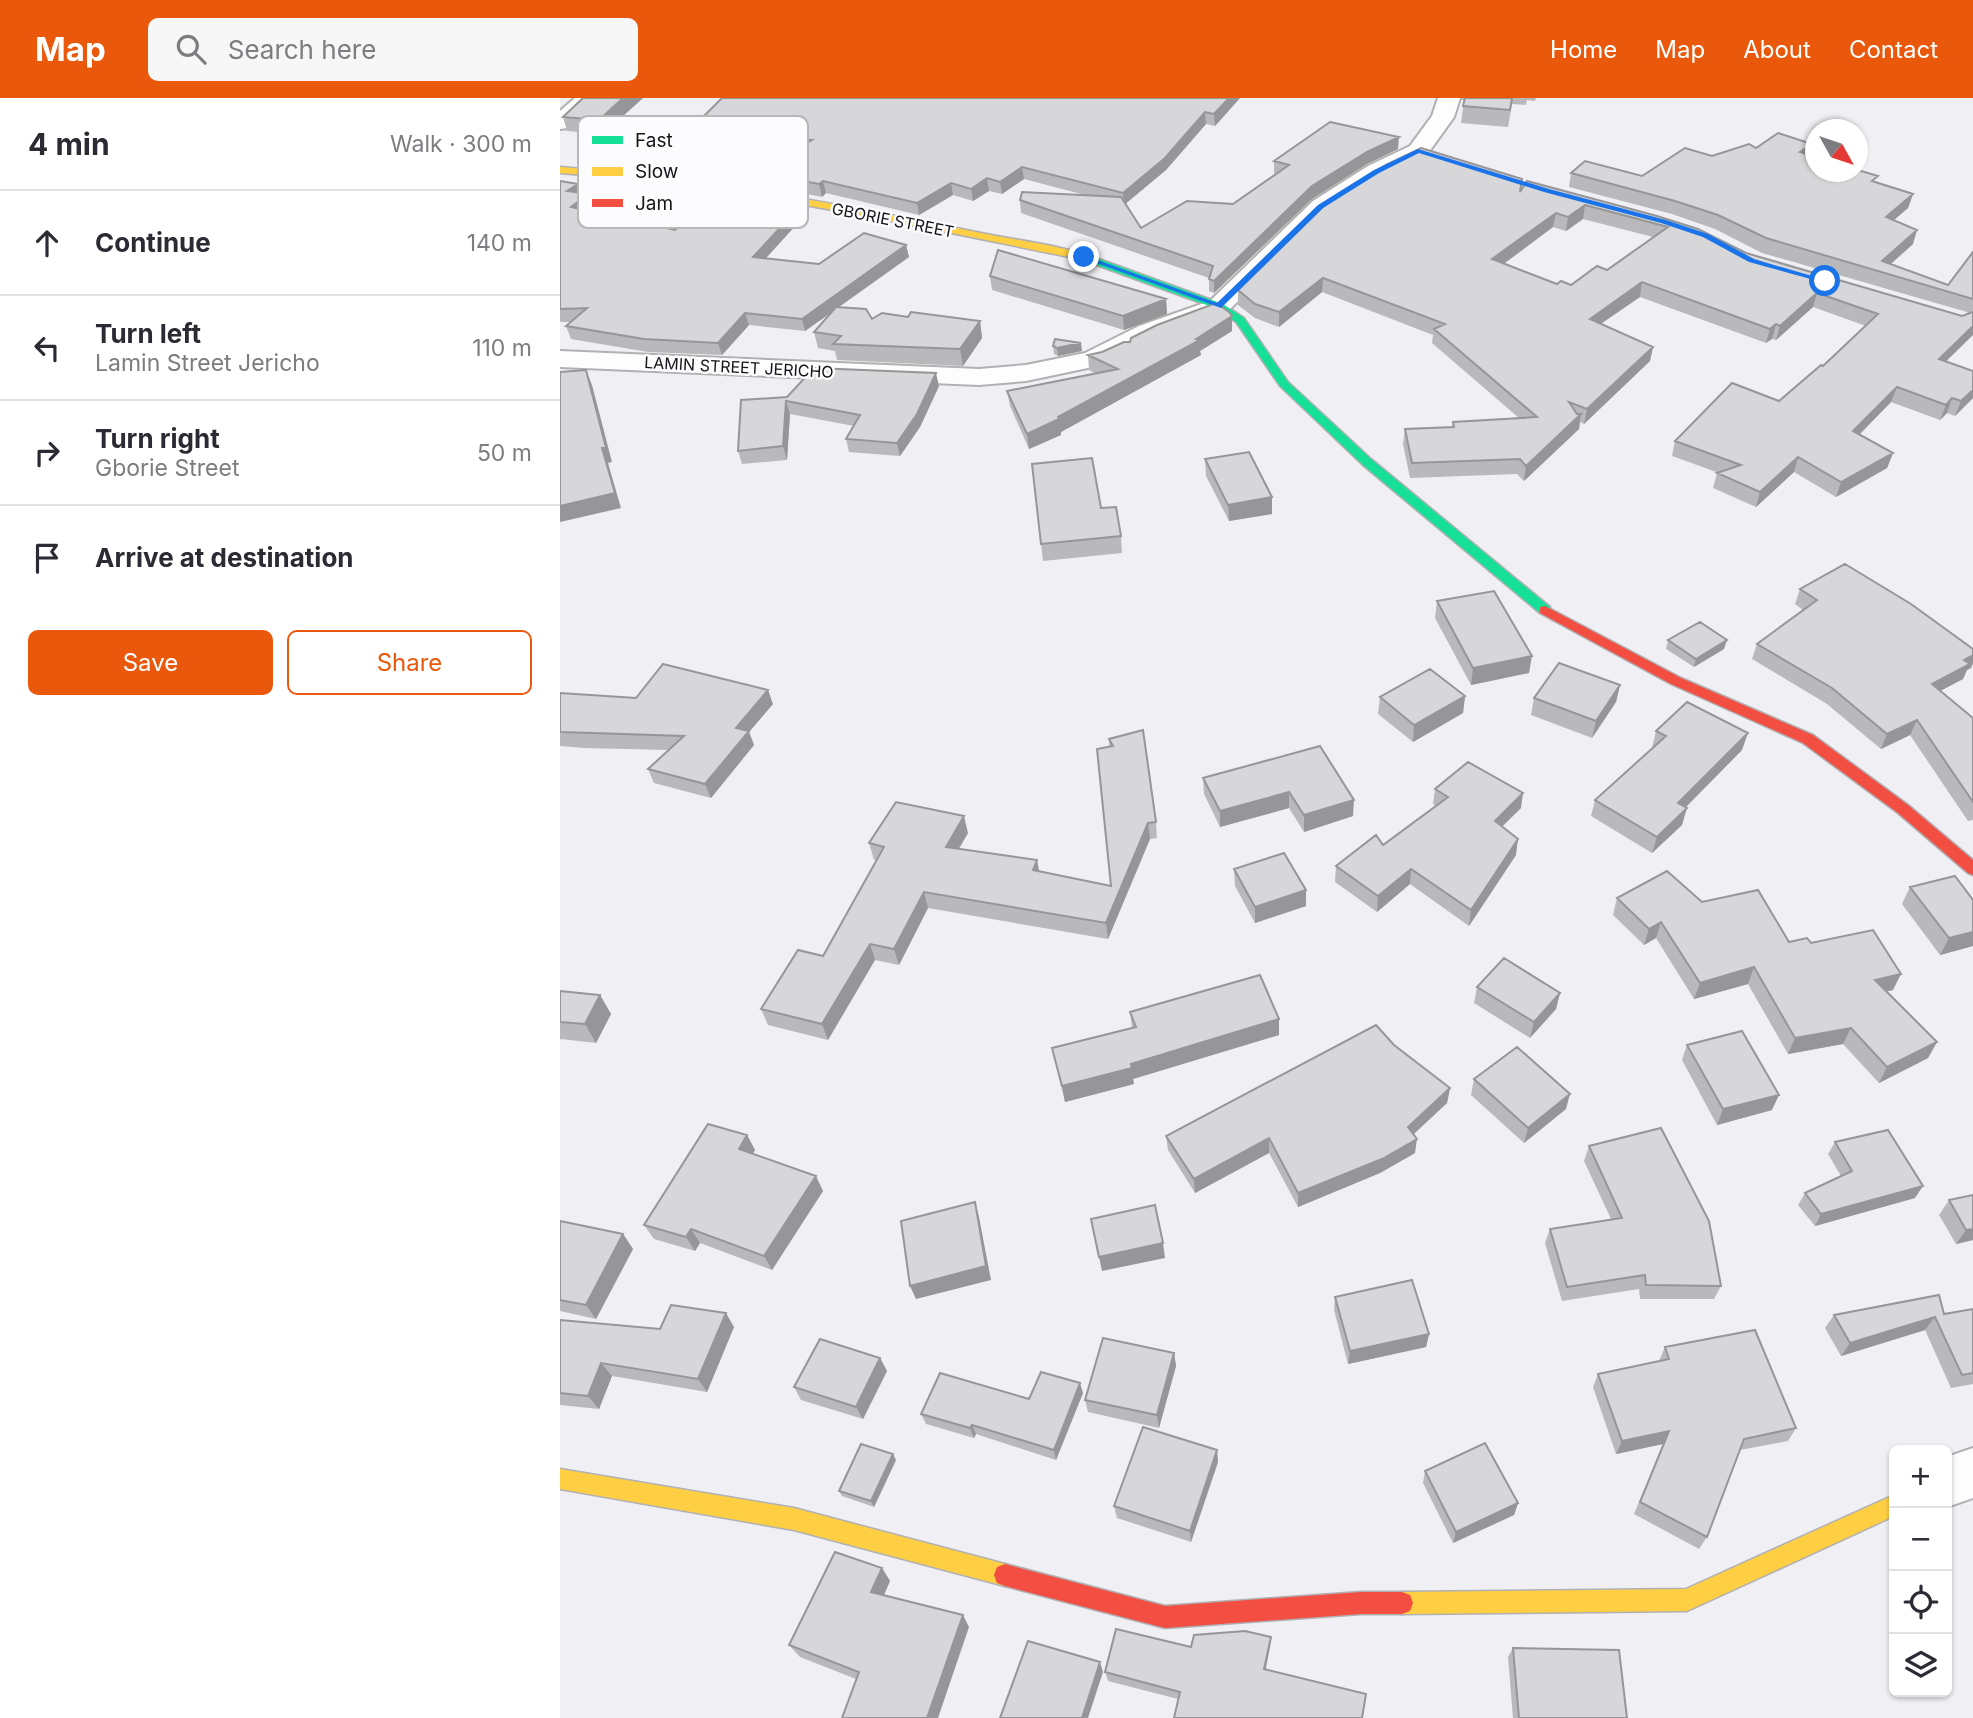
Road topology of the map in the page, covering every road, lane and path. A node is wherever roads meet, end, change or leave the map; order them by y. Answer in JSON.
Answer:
{"nodes":[{"id":1,"x":587,"y":98,"type":"edge"},
{"id":2,"x":1450,"y":98,"type":"edge"},
{"id":3,"x":560,"y":123,"type":"edge"},
{"id":4,"x":560,"y":170,"type":"edge"},
{"id":5,"x":578,"y":171,"type":"edge"},
{"id":6,"x":808,"y":204,"type":"edge"},
{"id":7,"x":1219,"y":306,"type":"junction"},
{"id":8,"x":560,"y":359,"type":"edge"},
{"id":9,"x":1973,"y":869,"type":"edge"},
{"id":10,"x":1973,"y":1473,"type":"edge"},
{"id":11,"x":560,"y":1479,"type":"edge"},
{"id":12,"x":1952,"y":1480,"type":"edge"},
{"id":13,"x":1889,"y":1507,"type":"edge"}],
"edges":[{"from":1,"to":3,"type":"street"},
{"from":2,"to":7,"type":"street","name":"LAMIN STREET JERICHO"},
{"from":4,"to":5,"type":"street","name":"GBORIE STREET"},
{"from":6,"to":7,"type":"street","name":"GBORIE STREET"},
{"from":7,"to":8,"type":"street","name":"LAMIN STREET JERICHO"},
{"from":7,"to":9,"type":"street","name":"GBORIE STREET"},
{"from":10,"to":12,"type":"street"},
{"from":11,"to":13,"type":"street"}]}
